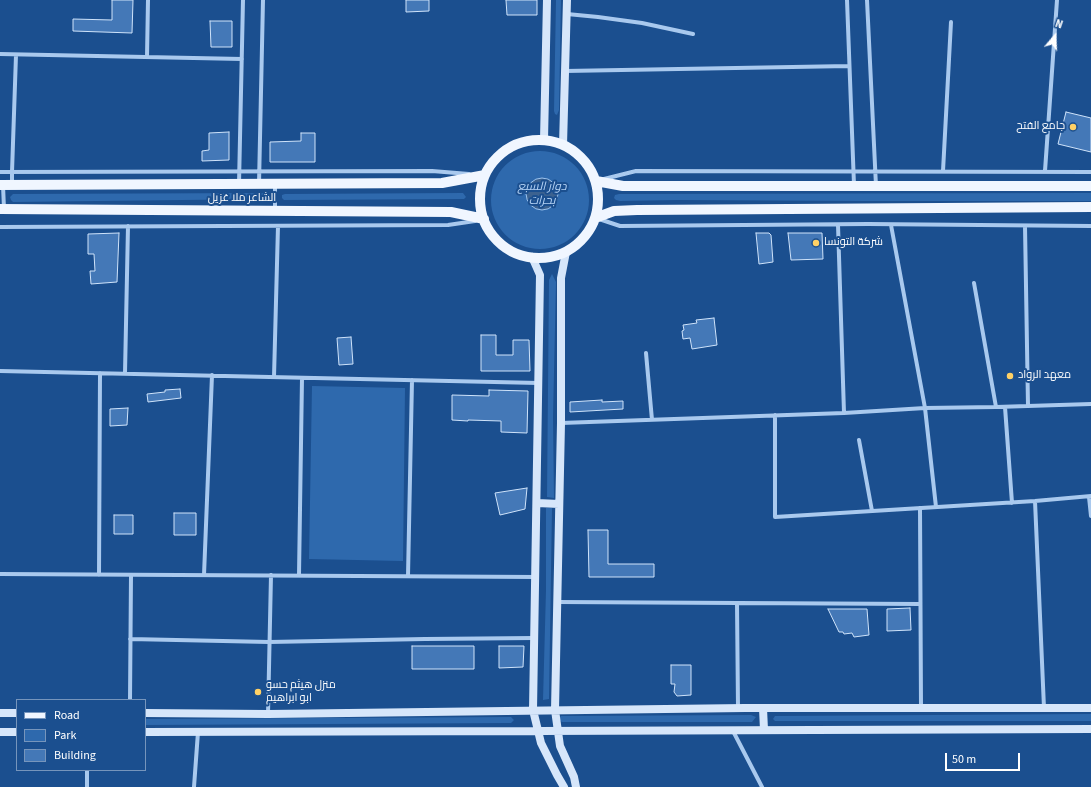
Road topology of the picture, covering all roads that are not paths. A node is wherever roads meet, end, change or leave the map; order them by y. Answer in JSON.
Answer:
{"nodes":[{"id":1,"x":148,"y":0,"type":"edge"},
{"id":2,"x":243,"y":0,"type":"edge"},
{"id":3,"x":263,"y":0,"type":"edge"},
{"id":4,"x":547,"y":0,"type":"edge"},
{"id":5,"x":567,"y":0,"type":"edge"},
{"id":6,"x":847,"y":0,"type":"edge"},
{"id":7,"x":867,"y":0,"type":"edge"},
{"id":8,"x":1057,"y":0,"type":"edge"},
{"id":9,"x":567,"y":14,"type":"junction"},
{"id":10,"x":951,"y":22,"type":"dead end"},
{"id":11,"x":693,"y":34,"type":"dead end"},
{"id":12,"x":0,"y":54,"type":"edge"},
{"id":13,"x":16,"y":55,"type":"junction"},
{"id":14,"x":147,"y":57,"type":"junction"},
{"id":15,"x":242,"y":59,"type":"junction"},
{"id":16,"x":849,"y":66,"type":"junction"},
{"id":17,"x":565,"y":71,"type":"junction"},
{"id":18,"x":544,"y":140,"type":"junction"},
{"id":19,"x":563,"y":145,"type":"junction"},
{"id":20,"x":239,"y":171,"type":"junction"},
{"id":21,"x":260,"y":171,"type":"junction"},
{"id":22,"x":854,"y":171,"type":"junction"},
{"id":23,"x":875,"y":171,"type":"junction"},
{"id":24,"x":943,"y":171,"type":"junction"},
{"id":25,"x":1045,"y":171,"type":"junction"},
{"id":26,"x":0,"y":172,"type":"edge"},
{"id":27,"x":12,"y":172,"type":"junction"},
{"id":28,"x":1091,"y":172,"type":"edge"},
{"id":29,"x":485,"y":175,"type":"junction"},
{"id":30,"x":596,"y":182,"type":"junction"},
{"id":31,"x":239,"y":184,"type":"junction"},
{"id":32,"x":259,"y":184,"type":"junction"},
{"id":33,"x":275,"y":184,"type":"junction"},
{"id":34,"x":5,"y":185,"type":"edge"},
{"id":35,"x":854,"y":186,"type":"junction"},
{"id":36,"x":876,"y":186,"type":"junction"},
{"id":37,"x":1091,"y":186,"type":"edge"},
{"id":38,"x":1091,"y":207,"type":"edge"},
{"id":39,"x":2,"y":209,"type":"edge"},
{"id":40,"x":275,"y":211,"type":"junction"},
{"id":41,"x":595,"y":218,"type":"junction"},
{"id":42,"x":484,"y":220,"type":"junction"},
{"id":43,"x":892,"y":224,"type":"junction"},
{"id":44,"x":838,"y":225,"type":"junction"},
{"id":45,"x":128,"y":226,"type":"junction"},
{"id":46,"x":278,"y":226,"type":"junction"},
{"id":47,"x":1025,"y":226,"type":"junction"},
{"id":48,"x":1091,"y":226,"type":"edge"},
{"id":49,"x":0,"y":227,"type":"edge"},
{"id":50,"x":566,"y":252,"type":"junction"},
{"id":51,"x":532,"y":257,"type":"junction"},
{"id":52,"x":974,"y":283,"type":"dead end"},
{"id":53,"x":646,"y":353,"type":"dead end"},
{"id":54,"x":0,"y":371,"type":"edge"},
{"id":55,"x":100,"y":373,"type":"junction"},
{"id":56,"x":124,"y":373,"type":"junction"},
{"id":57,"x":212,"y":376,"type":"junction"},
{"id":58,"x":274,"y":377,"type":"junction"},
{"id":59,"x":302,"y":378,"type":"junction"},
{"id":60,"x":412,"y":380,"type":"junction"},
{"id":61,"x":539,"y":383,"type":"junction"},
{"id":62,"x":1091,"y":404,"type":"edge"},
{"id":63,"x":1028,"y":406,"type":"junction"},
{"id":64,"x":996,"y":407,"type":"junction"},
{"id":65,"x":1005,"y":407,"type":"junction"},
{"id":66,"x":925,"y":408,"type":"junction"},
{"id":67,"x":844,"y":413,"type":"junction"},
{"id":68,"x":775,"y":415,"type":"junction"},
{"id":69,"x":652,"y":420,"type":"junction"},
{"id":70,"x":560,"y":423,"type":"junction"},
{"id":71,"x":859,"y":440,"type":"dead end"},
{"id":72,"x":1090,"y":497,"type":"edge"},
{"id":73,"x":1034,"y":501,"type":"junction"},
{"id":74,"x":537,"y":503,"type":"junction"},
{"id":75,"x":1012,"y":503,"type":"junction"},
{"id":76,"x":559,"y":504,"type":"junction"},
{"id":77,"x":920,"y":508,"type":"junction"},
{"id":78,"x":936,"y":508,"type":"junction"},
{"id":79,"x":872,"y":511,"type":"junction"},
{"id":80,"x":1091,"y":516,"type":"edge"},
{"id":81,"x":0,"y":574,"type":"edge"},
{"id":82,"x":99,"y":575,"type":"junction"},
{"id":83,"x":131,"y":575,"type":"junction"},
{"id":84,"x":204,"y":575,"type":"junction"},
{"id":85,"x":271,"y":575,"type":"junction"},
{"id":86,"x":299,"y":576,"type":"junction"},
{"id":87,"x":408,"y":576,"type":"junction"},
{"id":88,"x":536,"y":577,"type":"junction"},
{"id":89,"x":557,"y":602,"type":"junction"},
{"id":90,"x":737,"y":603,"type":"junction"},
{"id":91,"x":920,"y":604,"type":"junction"},
{"id":92,"x":534,"y":638,"type":"junction"},
{"id":93,"x":130,"y":639,"type":"junction"},
{"id":94,"x":269,"y":642,"type":"junction"},
{"id":95,"x":130,"y":699,"type":"edge"},
{"id":96,"x":738,"y":708,"type":"junction"},
{"id":97,"x":763,"y":708,"type":"junction"},
{"id":98,"x":921,"y":708,"type":"junction"},
{"id":99,"x":1044,"y":708,"type":"junction"},
{"id":100,"x":1091,"y":708,"type":"edge"},
{"id":101,"x":533,"y":710,"type":"junction"},
{"id":102,"x":556,"y":710,"type":"junction"},
{"id":103,"x":0,"y":713,"type":"edge"},
{"id":104,"x":16,"y":713,"type":"edge"},
{"id":105,"x":146,"y":714,"type":"edge"},
{"id":106,"x":268,"y":714,"type":"junction"},
{"id":107,"x":1091,"y":729,"type":"edge"},
{"id":108,"x":732,"y":730,"type":"junction"},
{"id":109,"x":764,"y":730,"type":"junction"},
{"id":110,"x":538,"y":731,"type":"junction"},
{"id":111,"x":558,"y":731,"type":"junction"},
{"id":112,"x":0,"y":732,"type":"edge"},
{"id":113,"x":16,"y":732,"type":"edge"},
{"id":114,"x":146,"y":732,"type":"edge"},
{"id":115,"x":198,"y":732,"type":"junction"},
{"id":116,"x":87,"y":771,"type":"edge"},
{"id":117,"x":87,"y":787,"type":"edge"},
{"id":118,"x":194,"y":787,"type":"edge"},
{"id":119,"x":564,"y":787,"type":"edge"},
{"id":120,"x":576,"y":787,"type":"edge"},
{"id":121,"x":762,"y":787,"type":"edge"}],
"edges":[{"from":1,"to":14,"type":"street"},
{"from":2,"to":15,"type":"street"},
{"from":3,"to":21,"type":"street"},
{"from":4,"to":18,"type":"main road"},
{"from":5,"to":9,"type":"main road"},
{"from":6,"to":16,"type":"street"},
{"from":7,"to":23,"type":"street"},
{"from":8,"to":25,"type":"street"},
{"from":9,"to":11,"type":"street"},
{"from":9,"to":17,"type":"main road"},
{"from":10,"to":24,"type":"street"},
{"from":12,"to":13,"type":"street"},
{"from":13,"to":14,"type":"street"},
{"from":13,"to":27,"type":"street"},
{"from":14,"to":15,"type":"street"},
{"from":15,"to":20,"type":"street"},
{"from":16,"to":17,"type":"street"},
{"from":16,"to":22,"type":"street"},
{"from":17,"to":19,"type":"main road"},
{"from":18,"to":19,"type":"main road"},
{"from":18,"to":29,"type":"main road"},
{"from":19,"to":30,"type":"main road"},
{"from":20,"to":21,"type":"street"},
{"from":20,"to":27,"type":"street"},
{"from":20,"to":31,"type":"street"},
{"from":21,"to":29,"type":"street"},
{"from":21,"to":32,"type":"street"},
{"from":22,"to":23,"type":"street"},
{"from":22,"to":30,"type":"street"},
{"from":22,"to":35,"type":"street"},
{"from":23,"to":24,"type":"street"},
{"from":23,"to":36,"type":"street"},
{"from":24,"to":25,"type":"street"},
{"from":25,"to":28,"type":"street"},
{"from":26,"to":27,"type":"street"},
{"from":27,"to":34,"type":"street"},
{"from":29,"to":33,"type":"main road"},
{"from":29,"to":42,"type":"main road"},
{"from":30,"to":35,"type":"main road"},
{"from":30,"to":41,"type":"main road"},
{"from":31,"to":32,"type":"main road"},
{"from":31,"to":34,"type":"main road"},
{"from":32,"to":33,"type":"main road"},
{"from":33,"to":40,"type":"street"},
{"from":34,"to":39,"type":"street"},
{"from":35,"to":36,"type":"main road"},
{"from":36,"to":37,"type":"main road"},
{"from":38,"to":41,"type":"main road"},
{"from":39,"to":40,"type":"main road","name":"الشاعر ملا غزيل"},
{"from":40,"to":42,"type":"main road","name":"الشاعر ملا غزيل"},
{"from":41,"to":44,"type":"street"},
{"from":41,"to":50,"type":"main road"},
{"from":42,"to":46,"type":"street"},
{"from":42,"to":51,"type":"main road"},
{"from":43,"to":44,"type":"street"},
{"from":43,"to":47,"type":"street"},
{"from":43,"to":66,"type":"street"},
{"from":44,"to":67,"type":"street"},
{"from":45,"to":46,"type":"street"},
{"from":45,"to":49,"type":"street"},
{"from":45,"to":56,"type":"street"},
{"from":46,"to":58,"type":"street"},
{"from":47,"to":48,"type":"street"},
{"from":47,"to":63,"type":"street"},
{"from":50,"to":51,"type":"main road"},
{"from":50,"to":70,"type":"main road"},
{"from":51,"to":61,"type":"main road"},
{"from":52,"to":64,"type":"street"},
{"from":53,"to":69,"type":"street"},
{"from":54,"to":55,"type":"street"},
{"from":55,"to":56,"type":"street"},
{"from":55,"to":82,"type":"street"},
{"from":56,"to":57,"type":"street"},
{"from":57,"to":58,"type":"street"},
{"from":57,"to":84,"type":"street"},
{"from":58,"to":59,"type":"street"},
{"from":59,"to":60,"type":"street"},
{"from":59,"to":86,"type":"street"},
{"from":60,"to":61,"type":"street"},
{"from":60,"to":87,"type":"street"},
{"from":61,"to":74,"type":"main road"},
{"from":62,"to":63,"type":"street"},
{"from":63,"to":65,"type":"street"},
{"from":64,"to":65,"type":"street"},
{"from":64,"to":66,"type":"street"},
{"from":65,"to":75,"type":"street"},
{"from":66,"to":67,"type":"street"},
{"from":66,"to":78,"type":"street"},
{"from":67,"to":68,"type":"street"},
{"from":68,"to":69,"type":"street"},
{"from":68,"to":79,"type":"street"},
{"from":69,"to":70,"type":"street"},
{"from":70,"to":76,"type":"main road"},
{"from":71,"to":79,"type":"street"},
{"from":72,"to":73,"type":"street"},
{"from":72,"to":80,"type":"street"},
{"from":73,"to":75,"type":"street"},
{"from":73,"to":99,"type":"street"},
{"from":74,"to":76,"type":"main road"},
{"from":74,"to":88,"type":"main road"},
{"from":75,"to":78,"type":"street"},
{"from":76,"to":89,"type":"main road"},
{"from":77,"to":78,"type":"street"},
{"from":77,"to":79,"type":"street"},
{"from":77,"to":91,"type":"street"},
{"from":81,"to":82,"type":"street"},
{"from":82,"to":83,"type":"street"},
{"from":83,"to":84,"type":"street"},
{"from":83,"to":93,"type":"street"},
{"from":84,"to":85,"type":"street"},
{"from":85,"to":86,"type":"street"},
{"from":85,"to":94,"type":"street"},
{"from":86,"to":87,"type":"street"},
{"from":87,"to":88,"type":"street"},
{"from":88,"to":92,"type":"main road"},
{"from":89,"to":90,"type":"street"},
{"from":89,"to":102,"type":"main road"},
{"from":90,"to":91,"type":"street"},
{"from":90,"to":96,"type":"street"},
{"from":91,"to":98,"type":"street"},
{"from":92,"to":94,"type":"street"},
{"from":92,"to":101,"type":"main road"},
{"from":93,"to":94,"type":"street"},
{"from":93,"to":95,"type":"street"},
{"from":94,"to":106,"type":"street"},
{"from":96,"to":97,"type":"main road"},
{"from":96,"to":102,"type":"main road"},
{"from":97,"to":98,"type":"main road"},
{"from":97,"to":109,"type":"main road"},
{"from":98,"to":99,"type":"main road"},
{"from":99,"to":100,"type":"main road"},
{"from":101,"to":102,"type":"main road"},
{"from":101,"to":106,"type":"main road"},
{"from":101,"to":110,"type":"main road"},
{"from":102,"to":111,"type":"main road"},
{"from":103,"to":104,"type":"main road"},
{"from":105,"to":106,"type":"main road"},
{"from":107,"to":109,"type":"main road"},
{"from":108,"to":109,"type":"main road"},
{"from":108,"to":111,"type":"main road"},
{"from":108,"to":121,"type":"street"},
{"from":110,"to":111,"type":"main road"},
{"from":110,"to":115,"type":"main road"},
{"from":110,"to":119,"type":"main road"},
{"from":111,"to":120,"type":"main road"},
{"from":112,"to":113,"type":"main road"},
{"from":114,"to":115,"type":"main road"},
{"from":115,"to":118,"type":"street"},
{"from":116,"to":117,"type":"street"}]}
